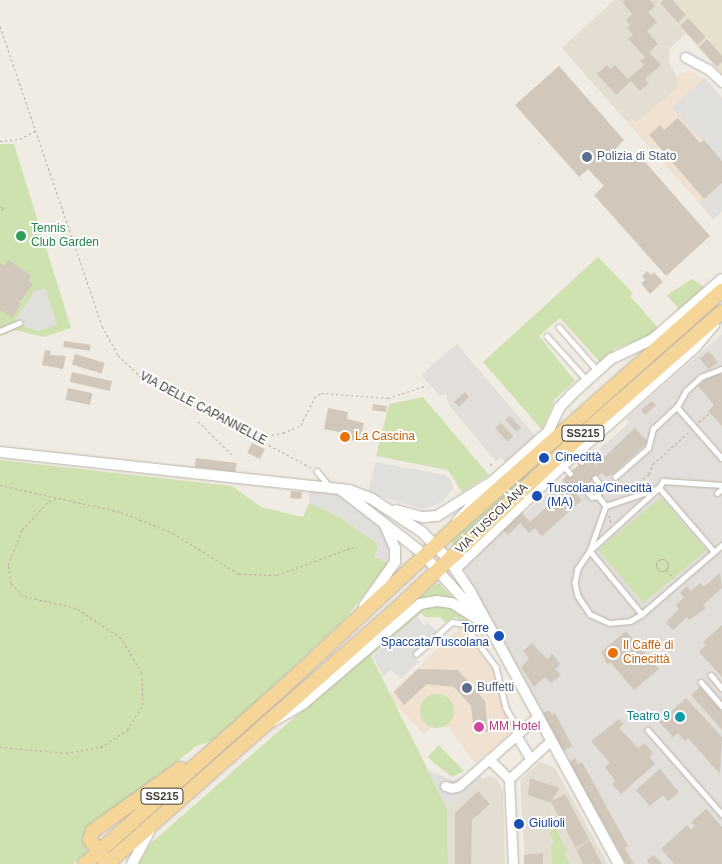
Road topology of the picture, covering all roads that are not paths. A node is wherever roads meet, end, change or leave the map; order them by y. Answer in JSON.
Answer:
{"nodes":[{"id":1,"x":686,"y":56,"type":"dead end"},
{"id":2,"x":722,"y":82,"type":"edge"},
{"id":3,"x":722,"y":279,"type":"edge"},
{"id":4,"x":722,"y":291,"type":"edge"},
{"id":5,"x":722,"y":312,"type":"edge"},
{"id":6,"x":19,"y":324,"type":"dead end"},
{"id":7,"x":559,"y":327,"type":"dead end"},
{"id":8,"x":0,"y":331,"type":"edge"},
{"id":9,"x":547,"y":336,"type":"dead end"},
{"id":10,"x":722,"y":369,"type":"edge"},
{"id":11,"x":598,"y":371,"type":"junction"},
{"id":12,"x":587,"y":380,"type":"junction"},
{"id":13,"x":677,"y":407,"type":"junction"},
{"id":14,"x":0,"y":452,"type":"edge"},
{"id":15,"x":574,"y":454,"type":"junction"},
{"id":16,"x":722,"y":458,"type":"edge"},
{"id":17,"x":582,"y":462,"type":"dead end"},
{"id":18,"x":563,"y":465,"type":"junction"},
{"id":19,"x":317,"y":471,"type":"road end"},
{"id":20,"x":570,"y":473,"type":"dead end"},
{"id":21,"x":615,"y":477,"type":"dead end"},
{"id":22,"x":596,"y":478,"type":"dead end"},
{"id":23,"x":494,"y":480,"type":"junction"},
{"id":24,"x":722,"y":487,"type":"edge"},
{"id":25,"x":335,"y":488,"type":"junction"},
{"id":26,"x":584,"y":488,"type":"dead end"},
{"id":27,"x":659,"y":488,"type":"junction"},
{"id":28,"x":717,"y":493,"type":"dead end"},
{"id":29,"x":598,"y":496,"type":"junction"},
{"id":30,"x":372,"y":499,"type":"junction"},
{"id":31,"x":606,"y":506,"type":"junction"},
{"id":32,"x":383,"y":523,"type":"junction"},
{"id":33,"x":449,"y":533,"type":"junction"},
{"id":34,"x":436,"y":545,"type":"junction"},
{"id":35,"x":722,"y":545,"type":"edge"},
{"id":36,"x":590,"y":551,"type":"junction"},
{"id":37,"x":714,"y":552,"type":"junction"},
{"id":38,"x":425,"y":556,"type":"junction"},
{"id":39,"x":451,"y":564,"type":"junction"},
{"id":40,"x":642,"y":614,"type":"junction"},
{"id":41,"x":486,"y":625,"type":"junction"},
{"id":42,"x":348,"y":627,"type":"junction"},
{"id":43,"x":416,"y":654,"type":"dead end"},
{"id":44,"x":710,"y":675,"type":"dead end"},
{"id":45,"x":701,"y":682,"type":"dead end"},
{"id":46,"x":722,"y":688,"type":"edge"},
{"id":47,"x":722,"y":706,"type":"edge"},
{"id":48,"x":537,"y":717,"type":"junction"},
{"id":49,"x":263,"y":726,"type":"junction"},
{"id":50,"x":648,"y":730,"type":"dead end"},
{"id":51,"x":518,"y":734,"type":"junction"},
{"id":52,"x":226,"y":739,"type":"junction"},
{"id":53,"x":550,"y":741,"type":"junction"},
{"id":54,"x":530,"y":757,"type":"junction"},
{"id":55,"x":489,"y":759,"type":"junction"},
{"id":56,"x":508,"y":779,"type":"junction"},
{"id":57,"x":444,"y":786,"type":"dead end"},
{"id":58,"x":722,"y":814,"type":"edge"},
{"id":59,"x":154,"y":824,"type":"junction"},
{"id":60,"x":98,"y":852,"type":"junction"},
{"id":61,"x":85,"y":864,"type":"edge"},
{"id":62,"x":107,"y":864,"type":"edge"},
{"id":63,"x":132,"y":864,"type":"edge"},
{"id":64,"x":513,"y":864,"type":"edge"},
{"id":65,"x":619,"y":864,"type":"edge"}],
"edges":[{"from":1,"to":2,"type":"street"},
{"from":3,"to":11,"type":"street","name":"VIA TUSCOLANA"},
{"from":4,"to":33,"type":"main road","name":"VIA TUSCOLANA","number":"SS215"},
{"from":5,"to":15,"type":"street","name":"VIA TUSCOLANA"},
{"from":5,"to":39,"type":"main road","name":"VIA TUSCOLANA","number":"SS215"},
{"from":6,"to":8,"type":"lane"},
{"from":7,"to":11,"type":"lane"},
{"from":9,"to":12,"type":"lane"},
{"from":10,"to":13,"type":"lane"},
{"from":11,"to":12,"type":"street","name":"VIA TUSCOLANA"},
{"from":12,"to":23,"type":"street","name":"VIA TUSCOLANA"},
{"from":13,"to":16,"type":"lane"},
{"from":13,"to":21,"type":"lane"},
{"from":14,"to":25,"type":"street"},
{"from":15,"to":17,"type":"lane"},
{"from":15,"to":18,"type":"street","name":"VIA TUSCOLANA"},
{"from":18,"to":20,"type":"lane"},
{"from":18,"to":39,"type":"street","name":"VIA TUSCOLANA"},
{"from":19,"to":25,"type":"lane"},
{"from":22,"to":29,"type":"lane"},
{"from":23,"to":30,"type":"street"},
{"from":23,"to":33,"type":"street","name":"VIA TUSCOLANA"},
{"from":24,"to":27,"type":"lane"},
{"from":24,"to":28,"type":"lane"},
{"from":25,"to":30,"type":"street"},
{"from":25,"to":32,"type":"street"},
{"from":26,"to":29,"type":"lane"},
{"from":27,"to":31,"type":"lane"},
{"from":27,"to":36,"type":"lane"},
{"from":27,"to":37,"type":"lane"},
{"from":29,"to":31,"type":"lane"},
{"from":30,"to":34,"type":"street"},
{"from":31,"to":36,"type":"lane"},
{"from":32,"to":38,"type":"street"},
{"from":32,"to":42,"type":"street"},
{"from":33,"to":34,"type":"main road","name":"VIA TUSCOLANA","number":"SS215"},
{"from":34,"to":38,"type":"main road","name":"VIA TUSCOLANA","number":"SS215"},
{"from":34,"to":39,"type":"street"},
{"from":35,"to":37,"type":"lane"},
{"from":36,"to":40,"type":"lane"},
{"from":36,"to":40,"type":"lane"},
{"from":37,"to":40,"type":"lane"},
{"from":38,"to":39,"type":"street"},
{"from":38,"to":42,"type":"main road","name":"VIA TUSCOLANA","number":"SS215"},
{"from":39,"to":41,"type":"street"},
{"from":39,"to":41,"type":"street"},
{"from":39,"to":49,"type":"main road","name":"VIA TUSCOLANA","number":"SS215"},
{"from":41,"to":48,"type":"street"},
{"from":41,"to":49,"type":"street","name":"VIA TUSCOLANA"},
{"from":42,"to":52,"type":"main road","name":"VIA TUSCOLANA","number":"SS215"},
{"from":43,"to":51,"type":"lane"},
{"from":44,"to":46,"type":"lane"},
{"from":45,"to":47,"type":"lane"},
{"from":48,"to":51,"type":"street"},
{"from":48,"to":53,"type":"street"},
{"from":49,"to":59,"type":"main road","name":"VIA TUSCOLANA","number":"SS215"},
{"from":50,"to":58,"type":"lane"},
{"from":51,"to":54,"type":"street"},
{"from":51,"to":55,"type":"street"},
{"from":52,"to":60,"type":"main road","name":"VIA TUSCOLANA","number":"SS215"},
{"from":52,"to":60,"type":"main road"},
{"from":53,"to":54,"type":"street"},
{"from":53,"to":65,"type":"street"},
{"from":54,"to":56,"type":"street"},
{"from":55,"to":56,"type":"street"},
{"from":55,"to":57,"type":"street"},
{"from":56,"to":64,"type":"street"},
{"from":59,"to":62,"type":"main road","name":"VIA TUSCOLANA","number":"SS215"},
{"from":59,"to":63,"type":"street"},
{"from":60,"to":61,"type":"main road","name":"VIA TUSCOLANA","number":"SS215"},
{"from":60,"to":62,"type":"main road"}]}
